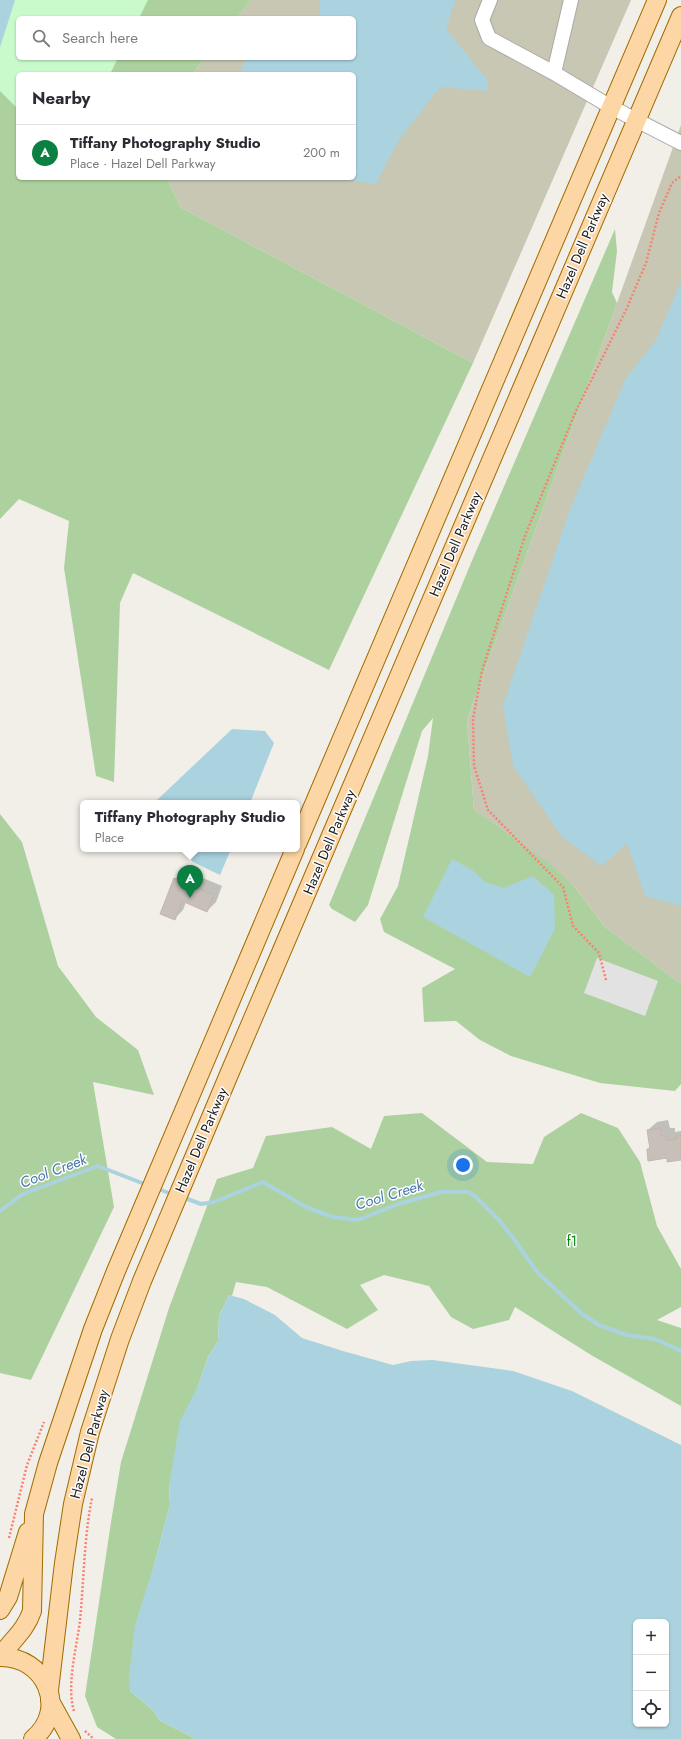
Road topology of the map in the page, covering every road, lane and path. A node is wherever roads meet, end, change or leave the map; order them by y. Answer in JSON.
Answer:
{"nodes":[{"id":1,"x":490,"y":0,"type":"edge"},
{"id":2,"x":571,"y":0,"type":"edge"},
{"id":3,"x":657,"y":0,"type":"edge"},
{"id":4,"x":681,"y":16,"type":"edge"},
{"id":5,"x":554,"y":73,"type":"junction"},
{"id":6,"x":611,"y":107,"type":"junction"},
{"id":7,"x":636,"y":119,"type":"junction"},
{"id":8,"x":681,"y":143,"type":"edge"},
{"id":9,"x":681,"y":176,"type":"edge"},
{"id":10,"x":300,"y":837,"type":"edge"},
{"id":11,"x":294,"y":852,"type":"edge"},
{"id":12,"x":606,"y":980,"type":"dead end"},
{"id":13,"x":92,"y":1494,"type":"dead end"},
{"id":14,"x":34,"y":1514,"type":"junction"},
{"id":15,"x":0,"y":1610,"type":"edge"},
{"id":16,"x":0,"y":1657,"type":"edge"},
{"id":17,"x":50,"y":1696,"type":"junction"},
{"id":18,"x":75,"y":1713,"type":"dead end"},
{"id":19,"x":76,"y":1732,"type":"edge"},
{"id":20,"x":33,"y":1739,"type":"edge"},
{"id":21,"x":94,"y":1739,"type":"edge"}],
"edges":[{"from":1,"to":5,"type":"lane"},
{"from":2,"to":5,"type":"lane"},
{"from":3,"to":6,"type":"main road","name":"Hazel Dell Parkway"},
{"from":4,"to":7,"type":"main road","name":"Hazel Dell Parkway"},
{"from":5,"to":6,"type":"lane"},
{"from":6,"to":7,"type":"lane"},
{"from":6,"to":10,"type":"main road","name":"Hazel Dell Parkway"},
{"from":7,"to":8,"type":"lane"},
{"from":7,"to":17,"type":"main road","name":"Hazel Dell Parkway"},
{"from":9,"to":12,"type":"path"},
{"from":11,"to":14,"type":"main road","name":"Hazel Dell Parkway"},
{"from":13,"to":18,"type":"path"},
{"from":14,"to":15,"type":"main road"},
{"from":14,"to":16,"type":"main road","name":"Hazel Dell Parkway"},
{"from":16,"to":17,"type":"main road"},
{"from":17,"to":19,"type":"main road"},
{"from":17,"to":20,"type":"main road","name":"Hazel Dell Parkway"},
{"from":19,"to":21,"type":"path"}]}
